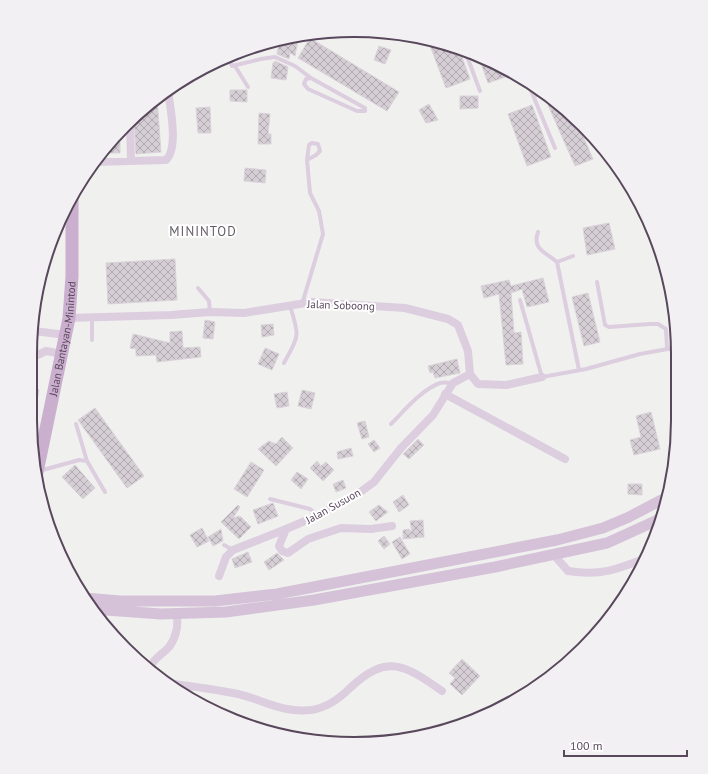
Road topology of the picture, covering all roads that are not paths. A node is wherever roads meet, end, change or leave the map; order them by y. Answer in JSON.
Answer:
{"nodes":[{"id":1,"x":468,"y":58,"type":"edge"},
{"id":2,"x":229,"y":63,"type":"edge"},
{"id":3,"x":235,"y":66,"type":"junction"},
{"id":4,"x":311,"y":78,"type":"junction"},
{"id":5,"x":248,"y":87,"type":"dead end"},
{"id":6,"x":480,"y":91,"type":"dead end"},
{"id":7,"x":532,"y":91,"type":"edge"},
{"id":8,"x":534,"y":96,"type":"joint"},
{"id":9,"x":169,"y":97,"type":"edge"},
{"id":10,"x":130,"y":130,"type":"edge"},
{"id":11,"x":556,"y":148,"type":"dead end"},
{"id":12,"x":307,"y":160,"type":"dead end"},
{"id":13,"x":131,"y":161,"type":"junction"},
{"id":14,"x":102,"y":162,"type":"edge"},
{"id":15,"x":72,"y":210,"type":"edge"},
{"id":16,"x":538,"y":232,"type":"dead end"},
{"id":17,"x":573,"y":256,"type":"dead end"},
{"id":18,"x":557,"y":262,"type":"junction"},
{"id":19,"x":597,"y":282,"type":"dead end"},
{"id":20,"x":198,"y":288,"type":"dead end"},
{"id":21,"x":520,"y":300,"type":"dead end"},
{"id":22,"x":302,"y":304,"type":"junction"},
{"id":23,"x":290,"y":306,"type":"junction"},
{"id":24,"x":210,"y":312,"type":"junction"},
{"id":25,"x":69,"y":318,"type":"junction"},
{"id":26,"x":92,"y":318,"type":"junction"},
{"id":27,"x":38,"y":332,"type":"edge"},
{"id":28,"x":66,"y":335,"type":"junction"},
{"id":29,"x":92,"y":340,"type":"dead end"},
{"id":30,"x":667,"y":348,"type":"junction"},
{"id":31,"x":671,"y":348,"type":"edge"},
{"id":32,"x":63,"y":354,"type":"junction"},
{"id":33,"x":37,"y":355,"type":"edge"},
{"id":34,"x":284,"y":363,"type":"dead end"},
{"id":35,"x":579,"y":370,"type":"junction"},
{"id":36,"x":470,"y":374,"type":"junction"},
{"id":37,"x":542,"y":377,"type":"junction"},
{"id":38,"x":453,"y":383,"type":"junction"},
{"id":39,"x":445,"y":394,"type":"junction"},
{"id":40,"x":76,"y":424,"type":"dead end"},
{"id":41,"x":391,"y":424,"type":"dead end"},
{"id":42,"x":40,"y":457,"type":"edge"},
{"id":43,"x":565,"y":459,"type":"dead end"},
{"id":44,"x":87,"y":461,"type":"junction"},
{"id":45,"x":41,"y":471,"type":"edge"},
{"id":46,"x":105,"y":492,"type":"dead end"},
{"id":47,"x":270,"y":499,"type":"dead end"},
{"id":48,"x":660,"y":500,"type":"edge"},
{"id":49,"x":319,"y":515,"type":"junction"},
{"id":50,"x":654,"y":521,"type":"edge"},
{"id":51,"x":392,"y":526,"type":"dead end"},
{"id":52,"x":286,"y":529,"type":"junction"},
{"id":53,"x":224,"y":545,"type":"dead end"},
{"id":54,"x":233,"y":550,"type":"junction"},
{"id":55,"x":554,"y":555,"type":"junction"},
{"id":56,"x":637,"y":561,"type":"edge"},
{"id":57,"x":219,"y":576,"type":"dead end"},
{"id":58,"x":92,"y":599,"type":"edge"},
{"id":59,"x":100,"y":609,"type":"edge"},
{"id":60,"x":176,"y":613,"type":"junction"},
{"id":61,"x":151,"y":663,"type":"edge"},
{"id":62,"x":180,"y":685,"type":"edge"},
{"id":63,"x":442,"y":691,"type":"dead end"}],
"edges":[{"from":1,"to":6,"type":"lane"},
{"from":2,"to":3,"type":"lane"},
{"from":3,"to":4,"type":"lane"},
{"from":3,"to":5,"type":"lane"},
{"from":4,"to":4,"type":"lane"},
{"from":7,"to":8,"type":"lane"},
{"from":8,"to":11,"type":"lane"},
{"from":9,"to":13,"type":"street"},
{"from":10,"to":13,"type":"street"},
{"from":12,"to":22,"type":"lane"},
{"from":13,"to":14,"type":"street"},
{"from":15,"to":25,"type":"main road","name":"Jalan Bantayan-Minintod"},
{"from":16,"to":18,"type":"lane"},
{"from":17,"to":18,"type":"lane"},
{"from":18,"to":35,"type":"lane"},
{"from":19,"to":30,"type":"lane"},
{"from":20,"to":24,"type":"lane"},
{"from":21,"to":37,"type":"lane"},
{"from":22,"to":23,"type":"street","name":"Jalan Soboong"},
{"from":22,"to":36,"type":"street","name":"Jalan Soboong"},
{"from":23,"to":24,"type":"street","name":"Jalan Soboong"},
{"from":23,"to":34,"type":"lane"},
{"from":24,"to":26,"type":"street","name":"Jalan Soboong"},
{"from":25,"to":26,"type":"street","name":"Jalan Soboong"},
{"from":25,"to":28,"type":"main road","name":"Jalan Bantayan-Minintod"},
{"from":26,"to":29,"type":"lane"},
{"from":27,"to":28,"type":"street"},
{"from":28,"to":32,"type":"main road","name":"Jalan Bantayan-Minintod"},
{"from":30,"to":31,"type":"lane"},
{"from":30,"to":35,"type":"lane"},
{"from":32,"to":33,"type":"street"},
{"from":32,"to":42,"type":"main road","name":"Jalan Bantayan-Minintod"},
{"from":35,"to":37,"type":"lane"},
{"from":36,"to":37,"type":"street"},
{"from":36,"to":38,"type":"street","name":"Jalan Susuon"},
{"from":38,"to":39,"type":"street","name":"Jalan Susuon"},
{"from":38,"to":41,"type":"lane"},
{"from":39,"to":43,"type":"street"},
{"from":39,"to":49,"type":"street","name":"Jalan Susuon"},
{"from":40,"to":44,"type":"lane"},
{"from":44,"to":45,"type":"lane"},
{"from":44,"to":46,"type":"lane"},
{"from":47,"to":49,"type":"lane"},
{"from":48,"to":58,"type":"main road"},
{"from":49,"to":52,"type":"street","name":"Jalan Susuon"},
{"from":50,"to":55,"type":"main road"},
{"from":51,"to":52,"type":"street","name":"Jalan Susuon"},
{"from":52,"to":54,"type":"street"},
{"from":53,"to":54,"type":"lane"},
{"from":54,"to":57,"type":"street"},
{"from":55,"to":56,"type":"street"},
{"from":55,"to":60,"type":"main road"},
{"from":59,"to":60,"type":"main road"},
{"from":60,"to":61,"type":"street"},
{"from":62,"to":63,"type":"street"}]}
